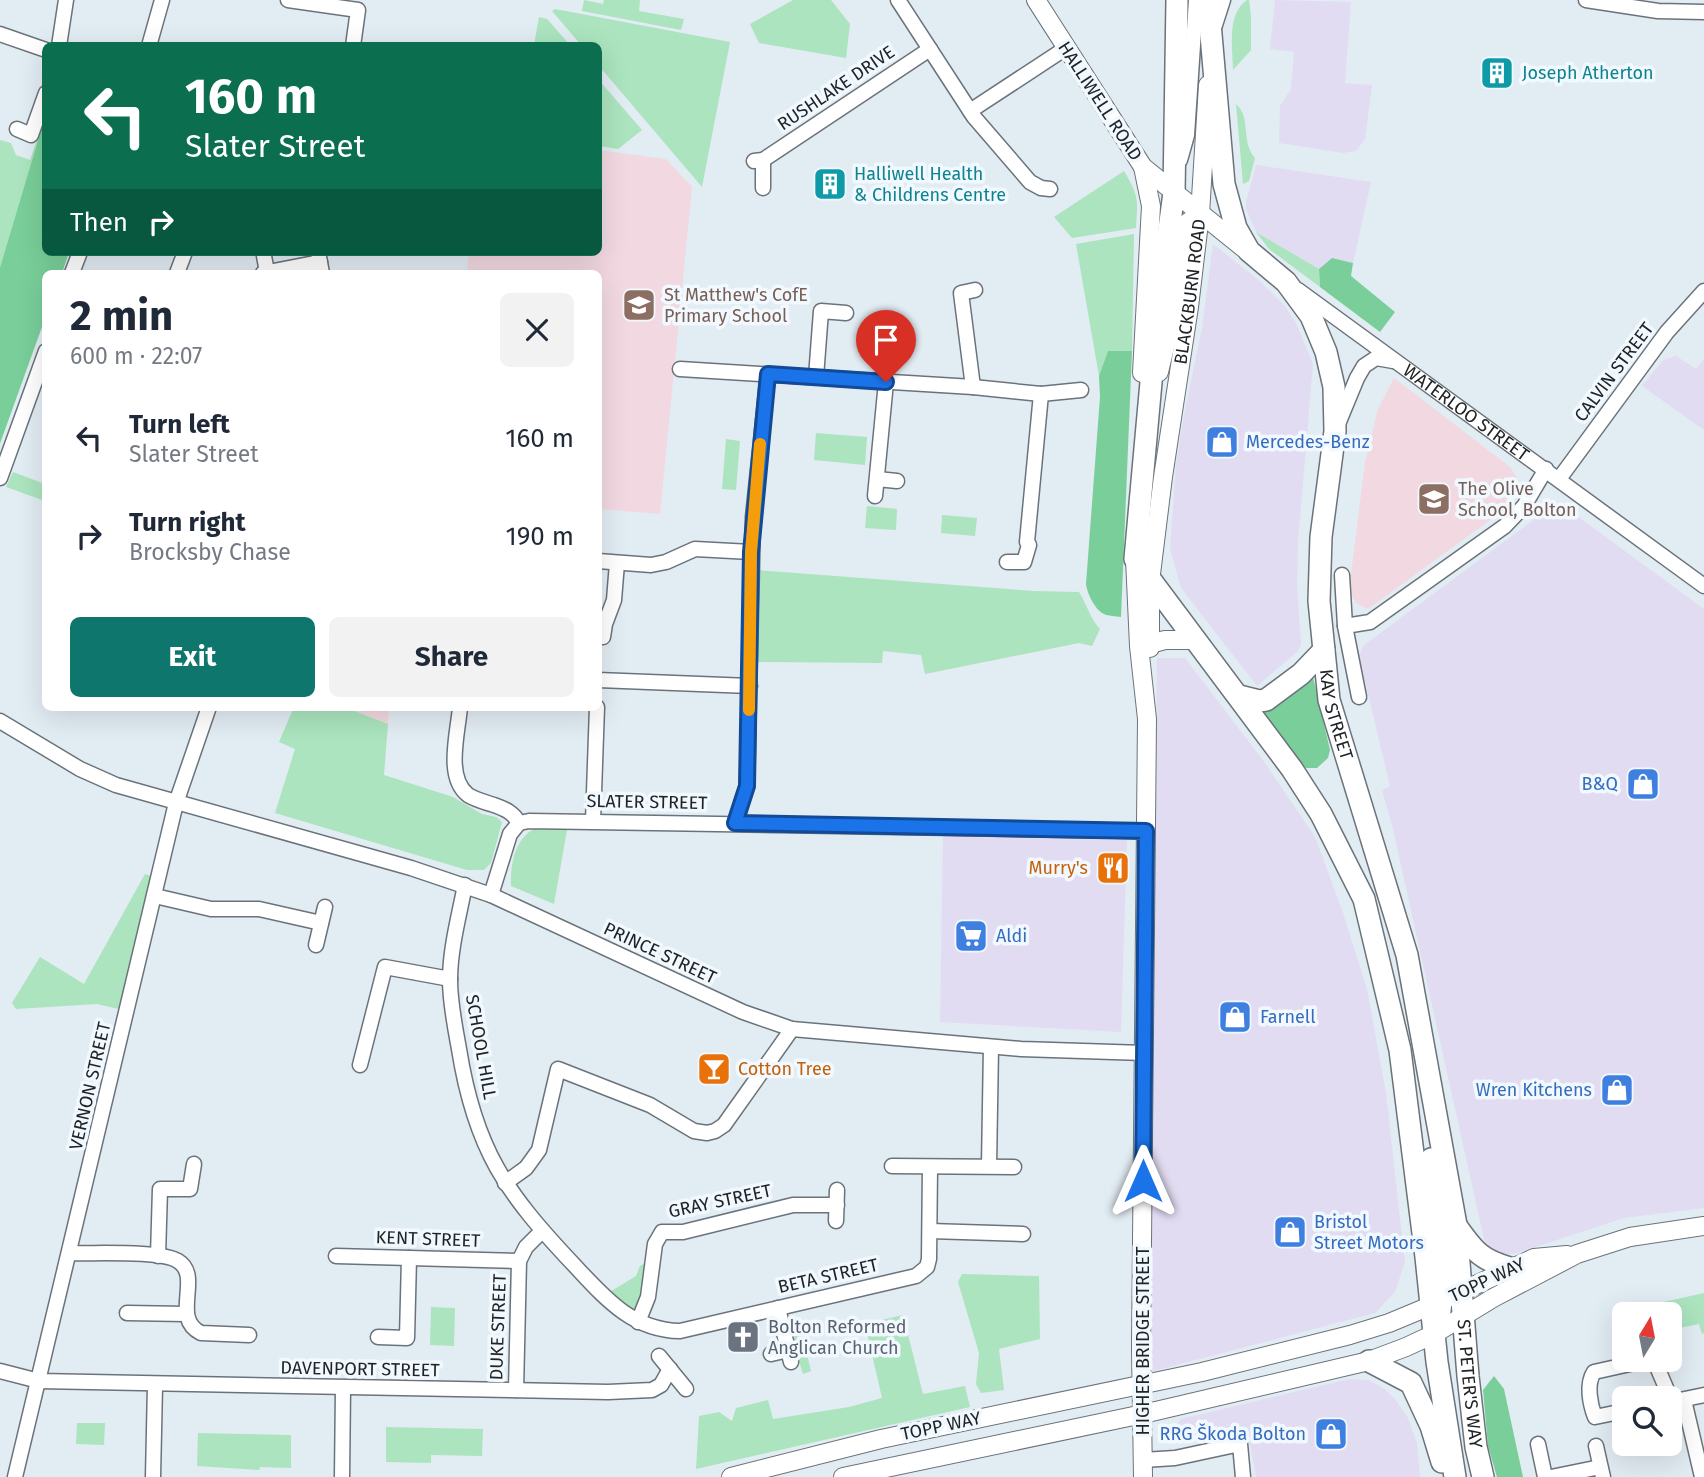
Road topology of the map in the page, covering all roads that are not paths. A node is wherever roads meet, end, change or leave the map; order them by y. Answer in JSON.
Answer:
{"nodes":[{"id":1,"x":66,"y":0,"type":"edge"},
{"id":2,"x":162,"y":0,"type":"edge"},
{"id":3,"x":288,"y":0,"type":"edge"},
{"id":4,"x":898,"y":0,"type":"edge"},
{"id":5,"x":1036,"y":0,"type":"edge"},
{"id":6,"x":1177,"y":0,"type":"edge"},
{"id":7,"x":1196,"y":0,"type":"edge"},
{"id":8,"x":1208,"y":0,"type":"edge"},
{"id":9,"x":1223,"y":0,"type":"edge"},
{"id":10,"x":1586,"y":0,"type":"edge"},
{"id":11,"x":1704,"y":2,"type":"edge"},
{"id":12,"x":1682,"y":11,"type":"junction"},
{"id":13,"x":1704,"y":12,"type":"edge"},
{"id":14,"x":0,"y":34,"type":"edge"},
{"id":15,"x":60,"y":42,"type":"edge"},
{"id":16,"x":150,"y":42,"type":"edge"},
{"id":17,"x":354,"y":42,"type":"edge"},
{"id":18,"x":1210,"y":45,"type":"junction"},
{"id":19,"x":1066,"y":48,"type":"junction"},
{"id":20,"x":42,"y":49,"type":"edge"},
{"id":21,"x":930,"y":49,"type":"junction"},
{"id":22,"x":42,"y":104,"type":"edge"},
{"id":23,"x":970,"y":111,"type":"junction"},
{"id":24,"x":17,"y":129,"type":"dead end"},
{"id":25,"x":1143,"y":167,"type":"junction"},
{"id":26,"x":1174,"y":186,"type":"junction"},
{"id":27,"x":763,"y":188,"type":"dead end"},
{"id":28,"x":1050,"y":189,"type":"dead end"},
{"id":29,"x":1200,"y":214,"type":"junction"},
{"id":30,"x":264,"y":256,"type":"dead end"},
{"id":31,"x":1259,"y":261,"type":"junction"},
{"id":32,"x":320,"y":262,"type":"edge"},
{"id":33,"x":265,"y":270,"type":"edge"},
{"id":34,"x":280,"y":270,"type":"edge"},
{"id":35,"x":1286,"y":282,"type":"junction"},
{"id":36,"x":975,"y":290,"type":"dead end"},
{"id":37,"x":1704,"y":291,"type":"edge"},
{"id":38,"x":846,"y":313,"type":"dead end"},
{"id":39,"x":1398,"y":362,"type":"junction"},
{"id":40,"x":42,"y":364,"type":"edge"},
{"id":41,"x":680,"y":369,"type":"dead end"},
{"id":42,"x":768,"y":374,"type":"junction"},
{"id":43,"x":816,"y":377,"type":"junction"},
{"id":44,"x":886,"y":382,"type":"junction"},
{"id":45,"x":973,"y":387,"type":"junction"},
{"id":46,"x":1081,"y":390,"type":"dead end"},
{"id":47,"x":1041,"y":394,"type":"junction"},
{"id":48,"x":1149,"y":417,"type":"junction"},
{"id":49,"x":1335,"y":431,"type":"junction"},
{"id":50,"x":1546,"y":469,"type":"junction"},
{"id":51,"x":0,"y":478,"type":"edge"},
{"id":52,"x":877,"y":479,"type":"junction"},
{"id":53,"x":1559,"y":479,"type":"junction"},
{"id":54,"x":897,"y":481,"type":"dead end"},
{"id":55,"x":875,"y":496,"type":"dead end"},
{"id":56,"x":1136,"y":536,"type":"junction"},
{"id":57,"x":751,"y":552,"type":"junction"},
{"id":58,"x":1135,"y":559,"type":"junction"},
{"id":59,"x":602,"y":561,"type":"edge"},
{"id":60,"x":1007,"y":562,"type":"dead end"},
{"id":61,"x":617,"y":563,"type":"junction"},
{"id":62,"x":1342,"y":575,"type":"dead end"},
{"id":63,"x":1150,"y":582,"type":"junction"},
{"id":64,"x":1704,"y":586,"type":"edge"},
{"id":65,"x":1345,"y":626,"type":"junction"},
{"id":66,"x":603,"y":637,"type":"dead end"},
{"id":67,"x":1194,"y":640,"type":"junction"},
{"id":68,"x":1150,"y":644,"type":"junction"},
{"id":69,"x":1324,"y":650,"type":"junction"},
{"id":70,"x":602,"y":680,"type":"edge"},
{"id":71,"x":750,"y":686,"type":"junction"},
{"id":72,"x":1239,"y":696,"type":"junction"},
{"id":73,"x":1359,"y":697,"type":"dead end"},
{"id":74,"x":1146,"y":700,"type":"junction"},
{"id":75,"x":208,"y":711,"type":"edge"},
{"id":76,"x":460,"y":711,"type":"edge"},
{"id":77,"x":597,"y":711,"type":"edge"},
{"id":78,"x":0,"y":721,"type":"edge"},
{"id":79,"x":176,"y":803,"type":"junction"},
{"id":80,"x":593,"y":821,"type":"junction"},
{"id":81,"x":519,"y":823,"type":"junction"},
{"id":82,"x":735,"y":823,"type":"junction"},
{"id":83,"x":1146,"y":831,"type":"junction"},
{"id":84,"x":465,"y":885,"type":"junction"},
{"id":85,"x":491,"y":895,"type":"junction"},
{"id":86,"x":155,"y":897,"type":"junction"},
{"id":87,"x":325,"y":907,"type":"dead end"},
{"id":88,"x":321,"y":923,"type":"junction"},
{"id":89,"x":316,"y":945,"type":"dead end"},
{"id":90,"x":450,"y":979,"type":"junction"},
{"id":91,"x":1419,"y":1026,"type":"junction"},
{"id":92,"x":792,"y":1030,"type":"junction"},
{"id":93,"x":991,"y":1046,"type":"junction"},
{"id":94,"x":1144,"y":1054,"type":"junction"},
{"id":95,"x":360,"y":1065,"type":"dead end"},
{"id":96,"x":194,"y":1164,"type":"dead end"},
{"id":97,"x":892,"y":1166,"type":"dead end"},
{"id":98,"x":989,"y":1166,"type":"junction"},
{"id":99,"x":930,"y":1167,"type":"junction"},
{"id":100,"x":1014,"y":1167,"type":"dead end"},
{"id":101,"x":505,"y":1184,"type":"junction"},
{"id":102,"x":837,"y":1190,"type":"dead end"},
{"id":103,"x":837,"y":1205,"type":"junction"},
{"id":104,"x":836,"y":1221,"type":"dead end"},
{"id":105,"x":1456,"y":1226,"type":"junction"},
{"id":106,"x":1704,"y":1226,"type":"edge"},
{"id":107,"x":542,"y":1231,"type":"junction"},
{"id":108,"x":930,"y":1231,"type":"junction"},
{"id":109,"x":1023,"y":1234,"type":"dead end"},
{"id":110,"x":69,"y":1253,"type":"junction"},
{"id":111,"x":1577,"y":1254,"type":"junction"},
{"id":112,"x":158,"y":1256,"type":"junction"},
{"id":113,"x":336,"y":1256,"type":"dead end"},
{"id":114,"x":409,"y":1258,"type":"junction"},
{"id":115,"x":519,"y":1261,"type":"junction"},
{"id":116,"x":1510,"y":1268,"type":"junction"},
{"id":117,"x":1445,"y":1299,"type":"junction"},
{"id":118,"x":778,"y":1308,"type":"junction"},
{"id":119,"x":127,"y":1313,"type":"dead end"},
{"id":120,"x":187,"y":1314,"type":"junction"},
{"id":121,"x":1464,"y":1316,"type":"junction"},
{"id":122,"x":638,"y":1322,"type":"junction"},
{"id":123,"x":1434,"y":1334,"type":"junction"},
{"id":124,"x":249,"y":1335,"type":"dead end"},
{"id":125,"x":378,"y":1337,"type":"dead end"},
{"id":126,"x":771,"y":1354,"type":"dead end"},
{"id":127,"x":659,"y":1356,"type":"dead end"},
{"id":128,"x":1369,"y":1361,"type":"junction"},
{"id":129,"x":1612,"y":1368,"type":"edge"},
{"id":130,"x":670,"y":1369,"type":"junction"},
{"id":131,"x":0,"y":1371,"type":"edge"},
{"id":132,"x":39,"y":1381,"type":"junction"},
{"id":133,"x":155,"y":1385,"type":"junction"},
{"id":134,"x":1142,"y":1385,"type":"junction"},
{"id":135,"x":343,"y":1388,"type":"junction"},
{"id":136,"x":687,"y":1389,"type":"dead end"},
{"id":137,"x":516,"y":1390,"type":"junction"},
{"id":138,"x":1704,"y":1395,"type":"edge"},
{"id":139,"x":1682,"y":1400,"type":"edge"},
{"id":140,"x":1612,"y":1413,"type":"edge"},
{"id":141,"x":1143,"y":1414,"type":"junction"},
{"id":142,"x":1682,"y":1421,"type":"edge"},
{"id":143,"x":1538,"y":1444,"type":"dead end"},
{"id":144,"x":1596,"y":1446,"type":"dead end"},
{"id":145,"x":1143,"y":1468,"type":"edge"},
{"id":146,"x":1601,"y":1472,"type":"edge"},
{"id":147,"x":15,"y":1477,"type":"edge"},
{"id":148,"x":153,"y":1477,"type":"edge"},
{"id":149,"x":342,"y":1477,"type":"edge"},
{"id":150,"x":731,"y":1477,"type":"edge"},
{"id":151,"x":843,"y":1477,"type":"edge"},
{"id":152,"x":1243,"y":1477,"type":"edge"},
{"id":153,"x":1447,"y":1477,"type":"edge"},
{"id":154,"x":1455,"y":1477,"type":"edge"},
{"id":155,"x":1483,"y":1477,"type":"edge"},
{"id":156,"x":1545,"y":1477,"type":"edge"},
{"id":157,"x":1551,"y":1477,"type":"edge"},
{"id":158,"x":1702,"y":1477,"type":"edge"}],
"edges":[{"from":1,"to":15,"type":"street"},
{"from":2,"to":16,"type":"street"},
{"from":3,"to":17,"type":"street"},
{"from":4,"to":21,"type":"street"},
{"from":5,"to":19,"type":"main road","name":"HALLIWELL ROAD"},
{"from":6,"to":26,"type":"highway","name":"BLACKBURN ROAD"},
{"from":7,"to":26,"type":"street","name":"BLACKBURN ROAD"},
{"from":8,"to":18,"type":"highway","name":"BLACKBURN ROAD"},
{"from":9,"to":18,"type":"street"},
{"from":10,"to":12,"type":"street"},
{"from":11,"to":12,"type":"street"},
{"from":12,"to":13,"type":"street"},
{"from":14,"to":20,"type":"street"},
{"from":18,"to":29,"type":"main road","name":"BLACKBURN ROAD"},
{"from":18,"to":31,"type":"highway"},
{"from":19,"to":23,"type":"street"},
{"from":19,"to":25,"type":"main road","name":"HALLIWELL ROAD"},
{"from":21,"to":23,"type":"street"},
{"from":21,"to":27,"type":"street","name":"RUSHLAKE DRIVE"},
{"from":22,"to":24,"type":"street"},
{"from":23,"to":28,"type":"street"},
{"from":25,"to":26,"type":"main road","name":"HALLIWELL ROAD"},
{"from":25,"to":56,"type":"main road"},
{"from":26,"to":29,"type":"main road","name":"KAY STREET"},
{"from":26,"to":48,"type":"highway","name":"BLACKBURN ROAD"},
{"from":29,"to":31,"type":"main road","name":"KAY STREET"},
{"from":29,"to":48,"type":"main road"},
{"from":29,"to":63,"type":"main road","name":"BLACKBURN ROAD"},
{"from":30,"to":33,"type":"street"},
{"from":31,"to":35,"type":"highway","name":"KAY STREET"},
{"from":32,"to":34,"type":"street"},
{"from":35,"to":39,"type":"street","name":"WATERLOO STREET"},
{"from":35,"to":49,"type":"highway","name":"KAY STREET"},
{"from":36,"to":45,"type":"street"},
{"from":37,"to":53,"type":"street","name":"CALVIN STREET"},
{"from":38,"to":43,"type":"street"},
{"from":39,"to":49,"type":"street"},
{"from":39,"to":50,"type":"street","name":"WATERLOO STREET"},
{"from":40,"to":51,"type":"street"},
{"from":41,"to":42,"type":"street"},
{"from":42,"to":43,"type":"street"},
{"from":42,"to":57,"type":"street"},
{"from":43,"to":44,"type":"street"},
{"from":44,"to":45,"type":"street"},
{"from":44,"to":52,"type":"street"},
{"from":45,"to":47,"type":"street"},
{"from":46,"to":47,"type":"street"},
{"from":47,"to":60,"type":"street"},
{"from":48,"to":56,"type":"highway","name":"BLACKBURN ROAD"},
{"from":49,"to":69,"type":"highway","name":"KAY STREET"},
{"from":50,"to":53,"type":"street","name":"WATERLOO STREET"},
{"from":50,"to":65,"type":"street"},
{"from":52,"to":54,"type":"street"},
{"from":52,"to":55,"type":"street"},
{"from":53,"to":64,"type":"street","name":"WATERLOO STREET"},
{"from":56,"to":58,"type":"highway","name":"BLACKBURN ROAD"},
{"from":57,"to":61,"type":"street"},
{"from":57,"to":71,"type":"street"},
{"from":58,"to":63,"type":"highway"},
{"from":58,"to":74,"type":"main road","name":"HIGHER BRIDGE STREET"},
{"from":59,"to":61,"type":"street"},
{"from":61,"to":66,"type":"street"},
{"from":62,"to":65,"type":"street"},
{"from":63,"to":67,"type":"highway"},
{"from":63,"to":68,"type":"main road","name":"HIGHER BRIDGE STREET"},
{"from":65,"to":73,"type":"street"},
{"from":67,"to":68,"type":"main road"},
{"from":67,"to":72,"type":"highway"},
{"from":68,"to":74,"type":"main road","name":"HIGHER BRIDGE STREET"},
{"from":69,"to":72,"type":"highway"},
{"from":69,"to":91,"type":"highway","name":"KAY STREET"},
{"from":70,"to":71,"type":"street"},
{"from":71,"to":82,"type":"street"},
{"from":72,"to":117,"type":"highway"},
{"from":74,"to":83,"type":"main road","name":"HIGHER BRIDGE STREET"},
{"from":75,"to":79,"type":"street","name":"VERNON STREET"},
{"from":76,"to":81,"type":"street"},
{"from":77,"to":80,"type":"street"},
{"from":78,"to":79,"type":"street","name":"PRINCE STREET"},
{"from":79,"to":84,"type":"street","name":"PRINCE STREET"},
{"from":79,"to":86,"type":"street","name":"VERNON STREET"},
{"from":80,"to":81,"type":"street","name":"SLATER STREET"},
{"from":80,"to":82,"type":"street","name":"SLATER STREET"},
{"from":81,"to":85,"type":"street"},
{"from":82,"to":83,"type":"street","name":"SLATER STREET"},
{"from":83,"to":94,"type":"main road","name":"HIGHER BRIDGE STREET"},
{"from":84,"to":85,"type":"street","name":"PRINCE STREET"},
{"from":84,"to":90,"type":"street","name":"SCHOOL HILL"},
{"from":85,"to":92,"type":"street","name":"PRINCE STREET"},
{"from":86,"to":88,"type":"street"},
{"from":86,"to":110,"type":"street","name":"VERNON STREET"},
{"from":87,"to":88,"type":"street"},
{"from":88,"to":89,"type":"street"},
{"from":90,"to":95,"type":"street"},
{"from":90,"to":101,"type":"street","name":"SCHOOL HILL"},
{"from":91,"to":105,"type":"highway","name":"KAY STREET"},
{"from":91,"to":117,"type":"highway"},
{"from":92,"to":93,"type":"street","name":"PRINCE STREET"},
{"from":92,"to":101,"type":"street"},
{"from":93,"to":94,"type":"street","name":"PRINCE STREET"},
{"from":93,"to":98,"type":"street"},
{"from":94,"to":134,"type":"main road","name":"HIGHER BRIDGE STREET"},
{"from":96,"to":112,"type":"street"},
{"from":97,"to":99,"type":"street"},
{"from":98,"to":99,"type":"street"},
{"from":98,"to":100,"type":"street"},
{"from":99,"to":108,"type":"street","name":"BETA STREET"},
{"from":101,"to":107,"type":"street","name":"SCHOOL HILL"},
{"from":102,"to":103,"type":"street"},
{"from":103,"to":104,"type":"street"},
{"from":103,"to":122,"type":"street","name":"GRAY STREET"},
{"from":105,"to":116,"type":"highway"},
{"from":105,"to":117,"type":"highway","name":"KAY STREET"},
{"from":106,"to":111,"type":"main road"},
{"from":107,"to":115,"type":"street","name":"DUKE STREET"},
{"from":107,"to":122,"type":"street","name":"SCHOOL HILL"},
{"from":108,"to":109,"type":"street"},
{"from":108,"to":118,"type":"street","name":"BETA STREET"},
{"from":110,"to":112,"type":"street"},
{"from":110,"to":132,"type":"street","name":"VERNON STREET"},
{"from":111,"to":116,"type":"main road","name":"TOPP WAY"},
{"from":111,"to":121,"type":"main road","name":"TOPP WAY"},
{"from":112,"to":120,"type":"street"},
{"from":113,"to":114,"type":"street","name":"KENT STREET"},
{"from":114,"to":115,"type":"street","name":"KENT STREET"},
{"from":114,"to":125,"type":"street"},
{"from":115,"to":137,"type":"street","name":"DUKE STREET"},
{"from":116,"to":117,"type":"main road","name":"TOPP WAY"},
{"from":117,"to":121,"type":"highway","name":"ST. PETER'S WAY"},
{"from":117,"to":123,"type":"highway","name":"ST. PETER'S WAY"},
{"from":117,"to":134,"type":"main road","name":"TOPP WAY"},
{"from":118,"to":122,"type":"street","name":"BETA STREET"},
{"from":118,"to":126,"type":"street"},
{"from":119,"to":120,"type":"street"},
{"from":120,"to":124,"type":"street"},
{"from":121,"to":123,"type":"main road","name":"TOPP WAY"},
{"from":121,"to":155,"type":"highway","name":"ST. PETER'S WAY"},
{"from":123,"to":128,"type":"main road","name":"TOPP WAY"},
{"from":123,"to":154,"type":"highway","name":"ST. PETER'S WAY"},
{"from":127,"to":130,"type":"street"},
{"from":128,"to":141,"type":"main road","name":"TOPP WAY"},
{"from":128,"to":153,"type":"highway"},
{"from":129,"to":140,"type":"street"},
{"from":130,"to":136,"type":"street"},
{"from":130,"to":137,"type":"street","name":"DAVENPORT STREET"},
{"from":131,"to":132,"type":"street","name":"DAVENPORT STREET"},
{"from":132,"to":133,"type":"street","name":"DAVENPORT STREET"},
{"from":132,"to":147,"type":"street","name":"VERNON STREET"},
{"from":133,"to":135,"type":"street","name":"DAVENPORT STREET"},
{"from":133,"to":148,"type":"street"},
{"from":134,"to":141,"type":"main road","name":"HIGHER BRIDGE STREET"},
{"from":134,"to":150,"type":"main road","name":"TOPP WAY"},
{"from":135,"to":137,"type":"street","name":"DAVENPORT STREET"},
{"from":135,"to":149,"type":"street"},
{"from":138,"to":139,"type":"street"},
{"from":141,"to":145,"type":"main road","name":"HIGHER BRIDGE STREET"},
{"from":141,"to":151,"type":"main road","name":"TOPP WAY"},
{"from":142,"to":158,"type":"street"},
{"from":143,"to":156,"type":"street"},
{"from":144,"to":146,"type":"street"},
{"from":145,"to":152,"type":"street"},
{"from":146,"to":157,"type":"street"}]}
